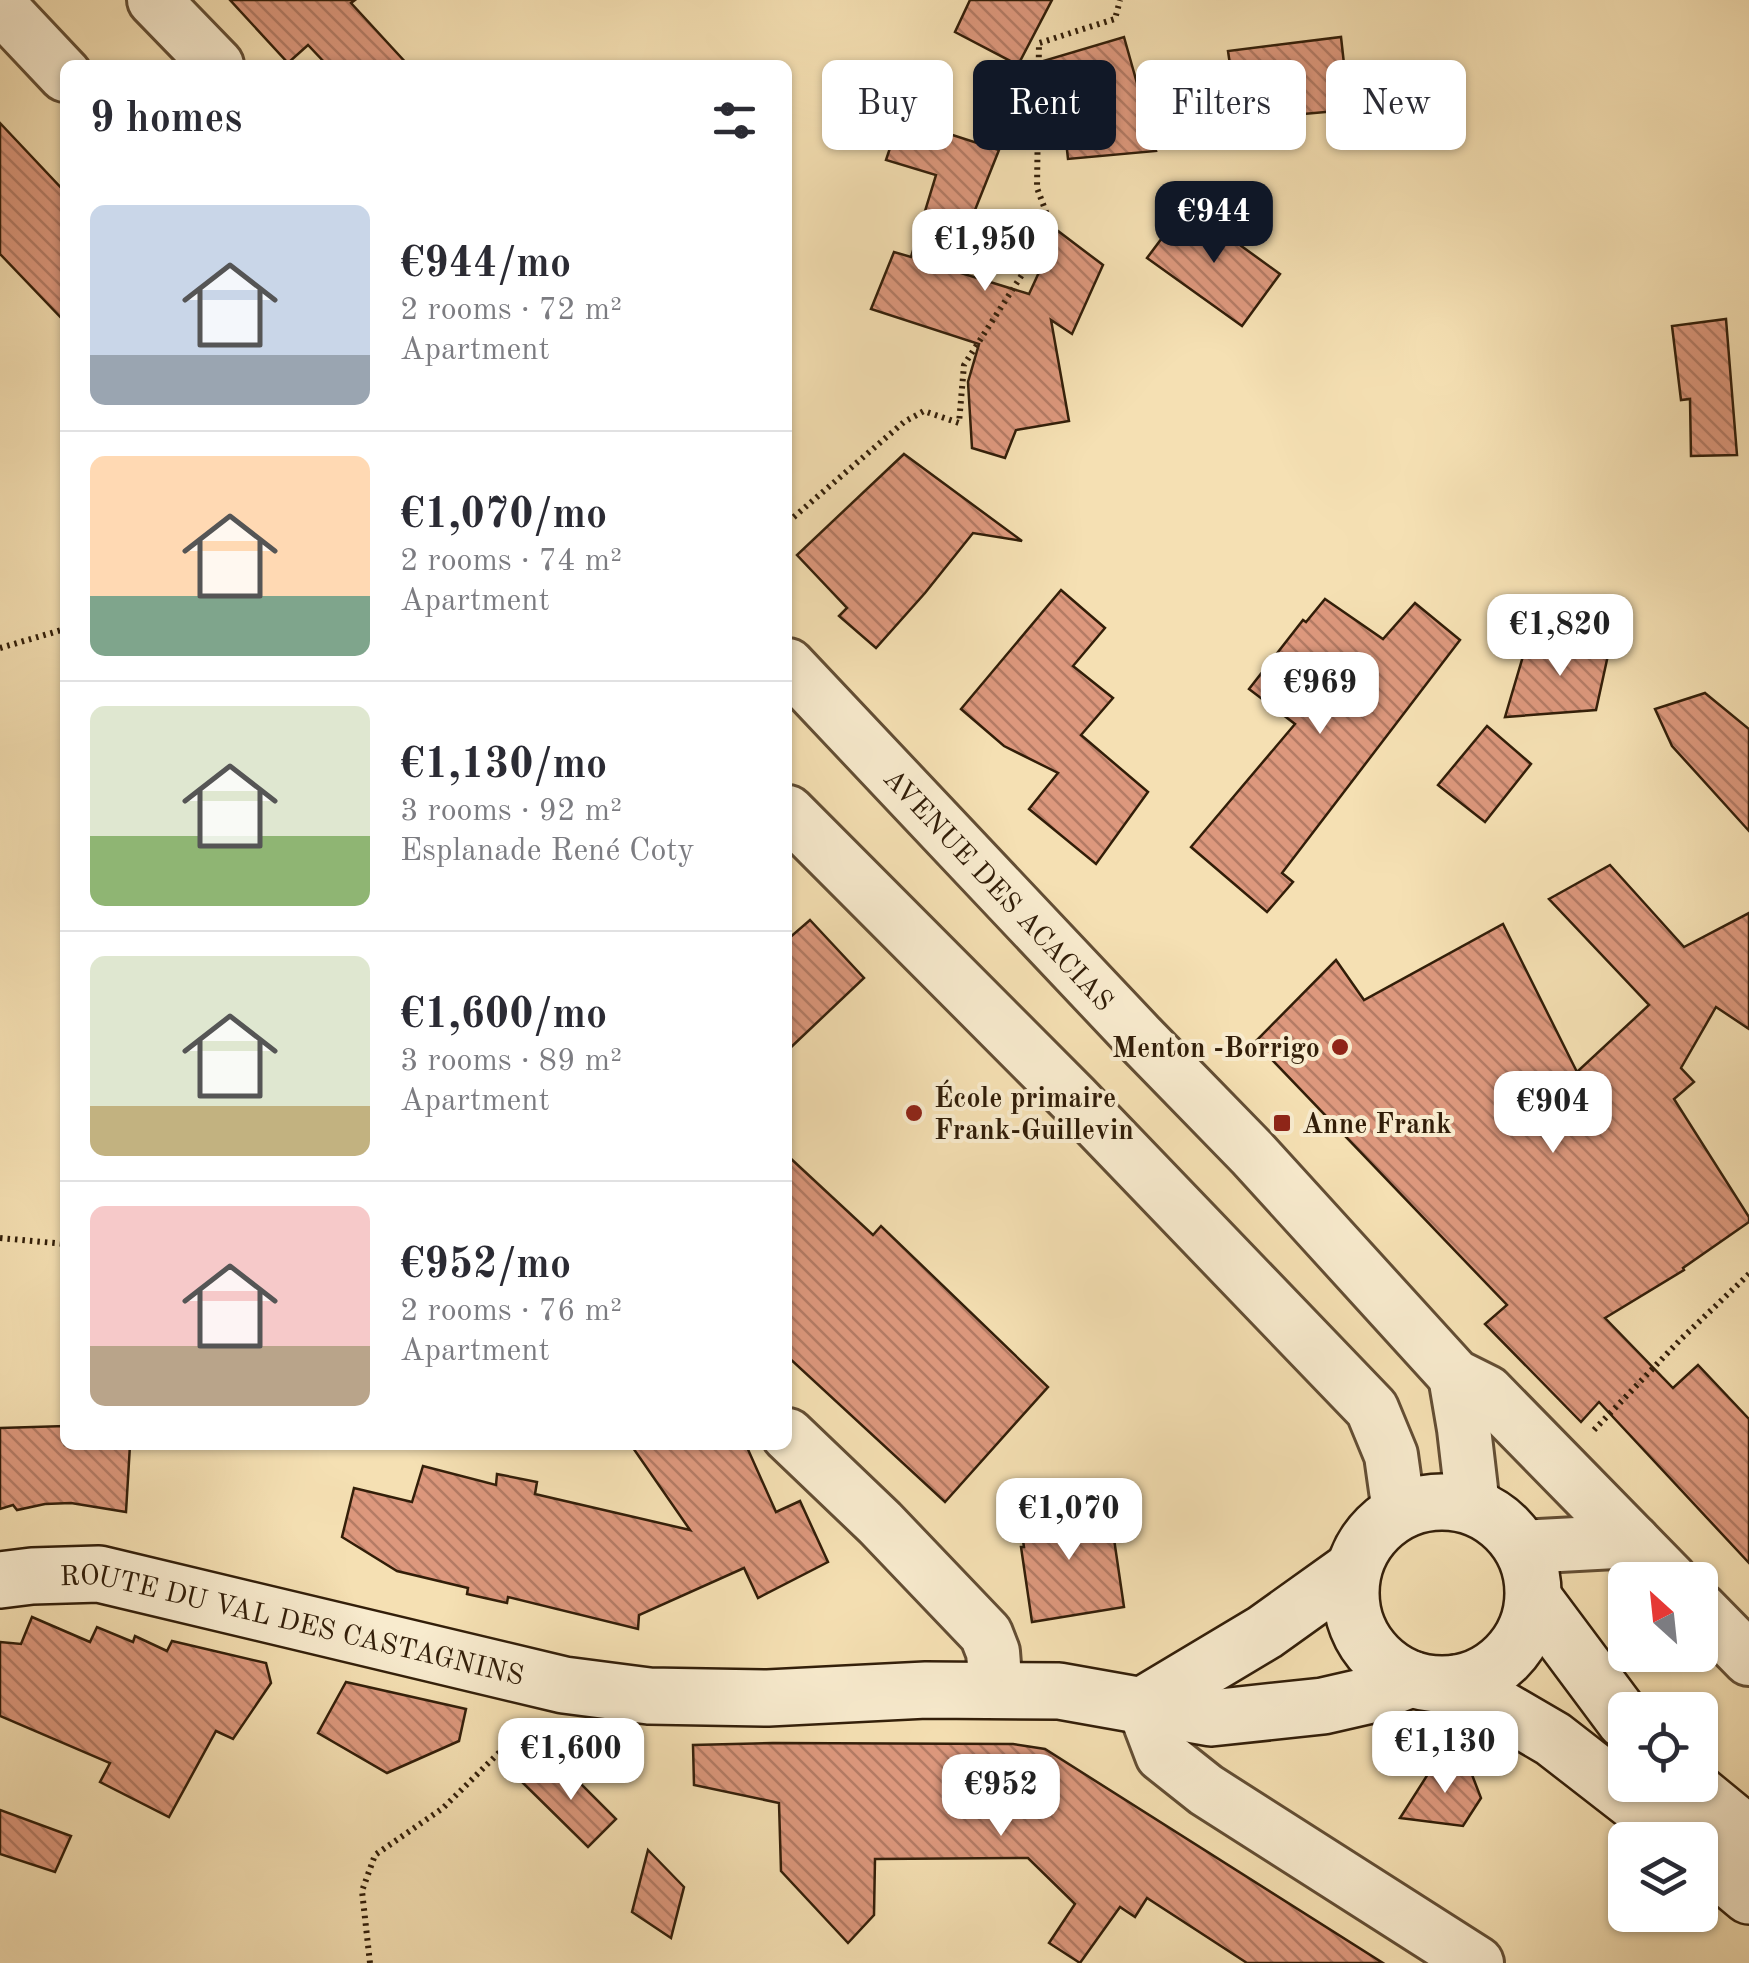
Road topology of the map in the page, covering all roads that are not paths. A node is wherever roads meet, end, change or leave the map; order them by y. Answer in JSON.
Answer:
{"nodes":[{"id":1,"x":154,"y":0,"type":"edge"},
{"id":2,"x":0,"y":6,"type":"edge"},
{"id":3,"x":212,"y":60,"type":"edge"},
{"id":4,"x":60,"y":69,"type":"edge"},
{"id":5,"x":792,"y":669,"type":"edge"},
{"id":6,"x":792,"y":816,"type":"edge"},
{"id":7,"x":1454,"y":1376,"type":"junction"},
{"id":8,"x":792,"y":1439,"type":"edge"},
{"id":9,"x":1473,"y":1506,"type":"junction"},
{"id":10,"x":1398,"y":1512,"type":"junction"},
{"id":11,"x":1633,"y":1541,"type":"junction"},
{"id":12,"x":1522,"y":1547,"type":"junction"},
{"id":13,"x":1653,"y":1562,"type":"edge"},
{"id":14,"x":1354,"y":1570,"type":"junction"},
{"id":15,"x":0,"y":1580,"type":"edge"},
{"id":16,"x":1534,"y":1599,"type":"junction"},
{"id":17,"x":1718,"y":1628,"type":"edge"},
{"id":18,"x":1749,"y":1660,"type":"edge"},
{"id":19,"x":1434,"y":1681,"type":"junction"},
{"id":20,"x":996,"y":1690,"type":"junction"},
{"id":21,"x":1608,"y":1697,"type":"edge"},
{"id":22,"x":1143,"y":1705,"type":"junction"},
{"id":23,"x":1709,"y":1802,"type":"edge"},
{"id":24,"x":1659,"y":1822,"type":"edge"},
{"id":25,"x":1749,"y":1835,"type":"edge"},
{"id":26,"x":1718,"y":1870,"type":"edge"},
{"id":27,"x":1749,"y":1896,"type":"edge"},
{"id":28,"x":1477,"y":1963,"type":"edge"}],
"edges":[{"from":1,"to":3,"type":"street"},
{"from":2,"to":4,"type":"street"},
{"from":5,"to":7,"type":"street","name":"AVENUE DES ACACIAS"},
{"from":6,"to":10,"type":"street"},
{"from":7,"to":9,"type":"street"},
{"from":7,"to":11,"type":"street","name":"AVENUE DES ACACIAS"},
{"from":8,"to":20,"type":"street"},
{"from":9,"to":10,"type":"street"},
{"from":9,"to":12,"type":"street"},
{"from":10,"to":14,"type":"street"},
{"from":11,"to":12,"type":"street"},
{"from":11,"to":13,"type":"street","name":"AVENUE DES ACACIAS"},
{"from":12,"to":16,"type":"street"},
{"from":14,"to":19,"type":"street"},
{"from":14,"to":22,"type":"street"},
{"from":15,"to":20,"type":"street","name":"ROUTE DU VAL DES CASTAGNINS"},
{"from":16,"to":19,"type":"street"},
{"from":16,"to":21,"type":"street"},
{"from":17,"to":18,"type":"street"},
{"from":19,"to":22,"type":"street","name":"ROUTE DU VAL DES CASTAGNINS"},
{"from":19,"to":24,"type":"street"},
{"from":20,"to":22,"type":"street","name":"ROUTE DU VAL DES CASTAGNINS"},
{"from":22,"to":28,"type":"street"},
{"from":23,"to":25,"type":"street"},
{"from":26,"to":27,"type":"street"}]}
